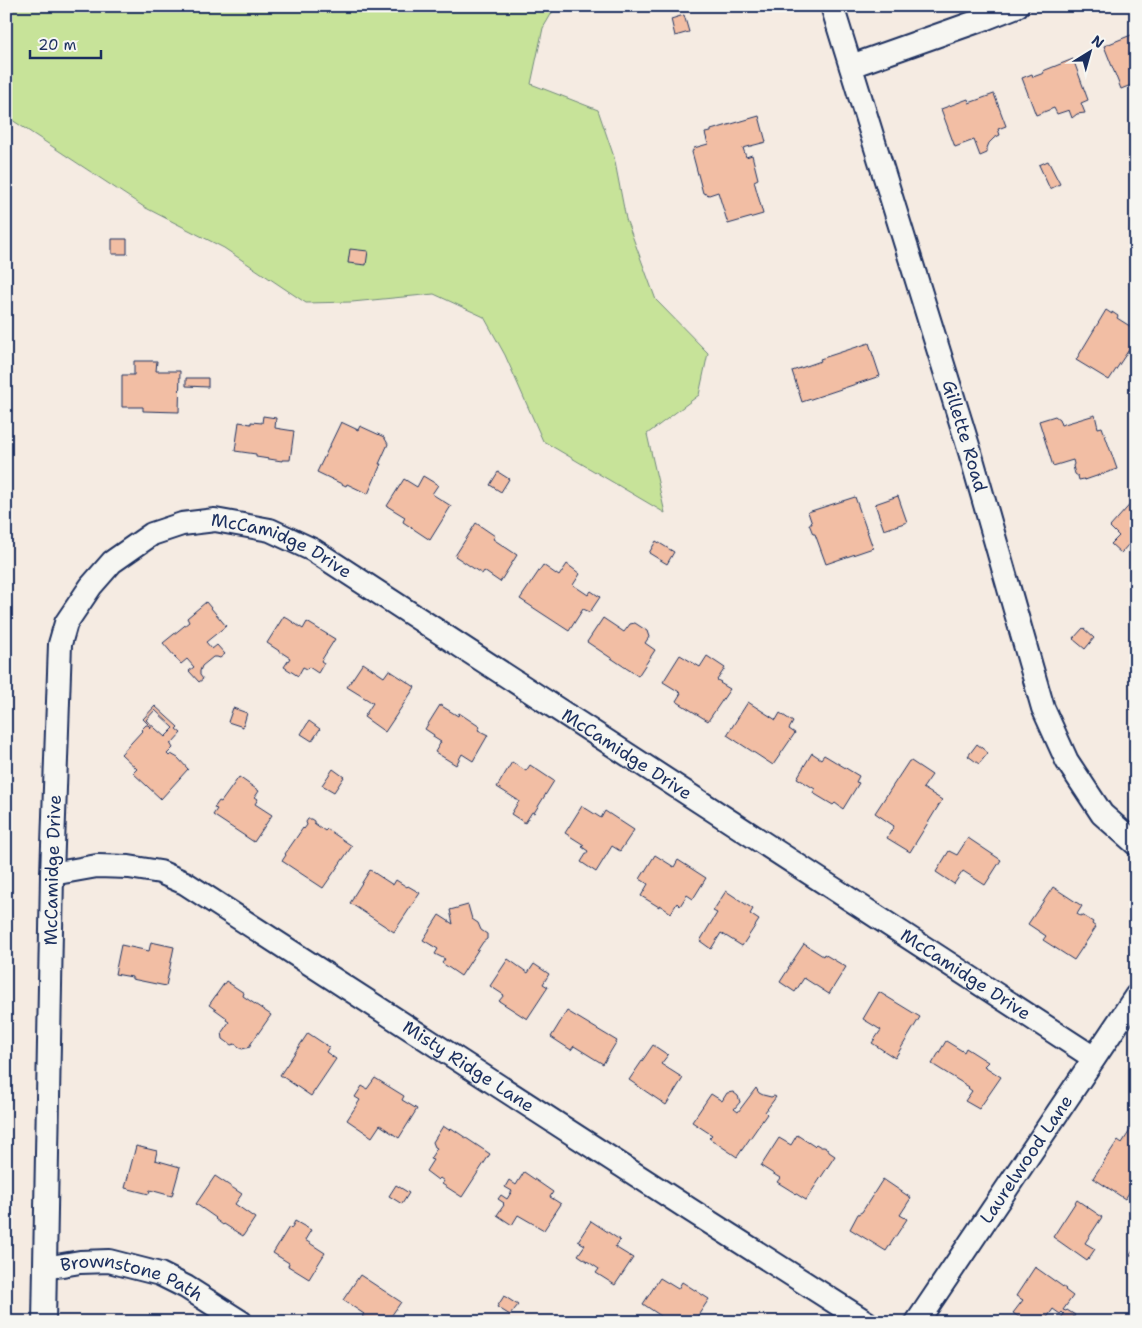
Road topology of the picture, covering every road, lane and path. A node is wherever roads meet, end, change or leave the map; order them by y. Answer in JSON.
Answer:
{"nodes":[{"id":1,"x":832,"y":6,"type":"edge"},
{"id":2,"x":1017,"y":6,"type":"edge"},
{"id":3,"x":851,"y":66,"type":"junction"},
{"id":4,"x":1136,"y":844,"type":"edge"},
{"id":5,"x":52,"y":874,"type":"junction"},
{"id":6,"x":1136,"y":996,"type":"edge"},
{"id":7,"x":1094,"y":1058,"type":"junction"},
{"id":8,"x":45,"y":1268,"type":"junction"},
{"id":9,"x":44,"y":1322,"type":"edge"},
{"id":10,"x":240,"y":1322,"type":"edge"},
{"id":11,"x":866,"y":1322,"type":"edge"},
{"id":12,"x":917,"y":1322,"type":"edge"}],
"edges":[{"from":1,"to":3,"type":"street","name":"Gillette Road"},
{"from":2,"to":3,"type":"street"},
{"from":3,"to":4,"type":"street","name":"Gillette Road"},
{"from":5,"to":7,"type":"street","name":"McCamidge Drive"},
{"from":5,"to":8,"type":"street","name":"McCamidge Drive"},
{"from":5,"to":11,"type":"street","name":"Misty Ridge Lane"},
{"from":6,"to":7,"type":"street","name":"Laurelwood Lane"},
{"from":7,"to":12,"type":"street","name":"Laurelwood Lane"},
{"from":8,"to":9,"type":"street","name":"McCamidge Drive"},
{"from":8,"to":10,"type":"street","name":"Brownstone Path"}]}
